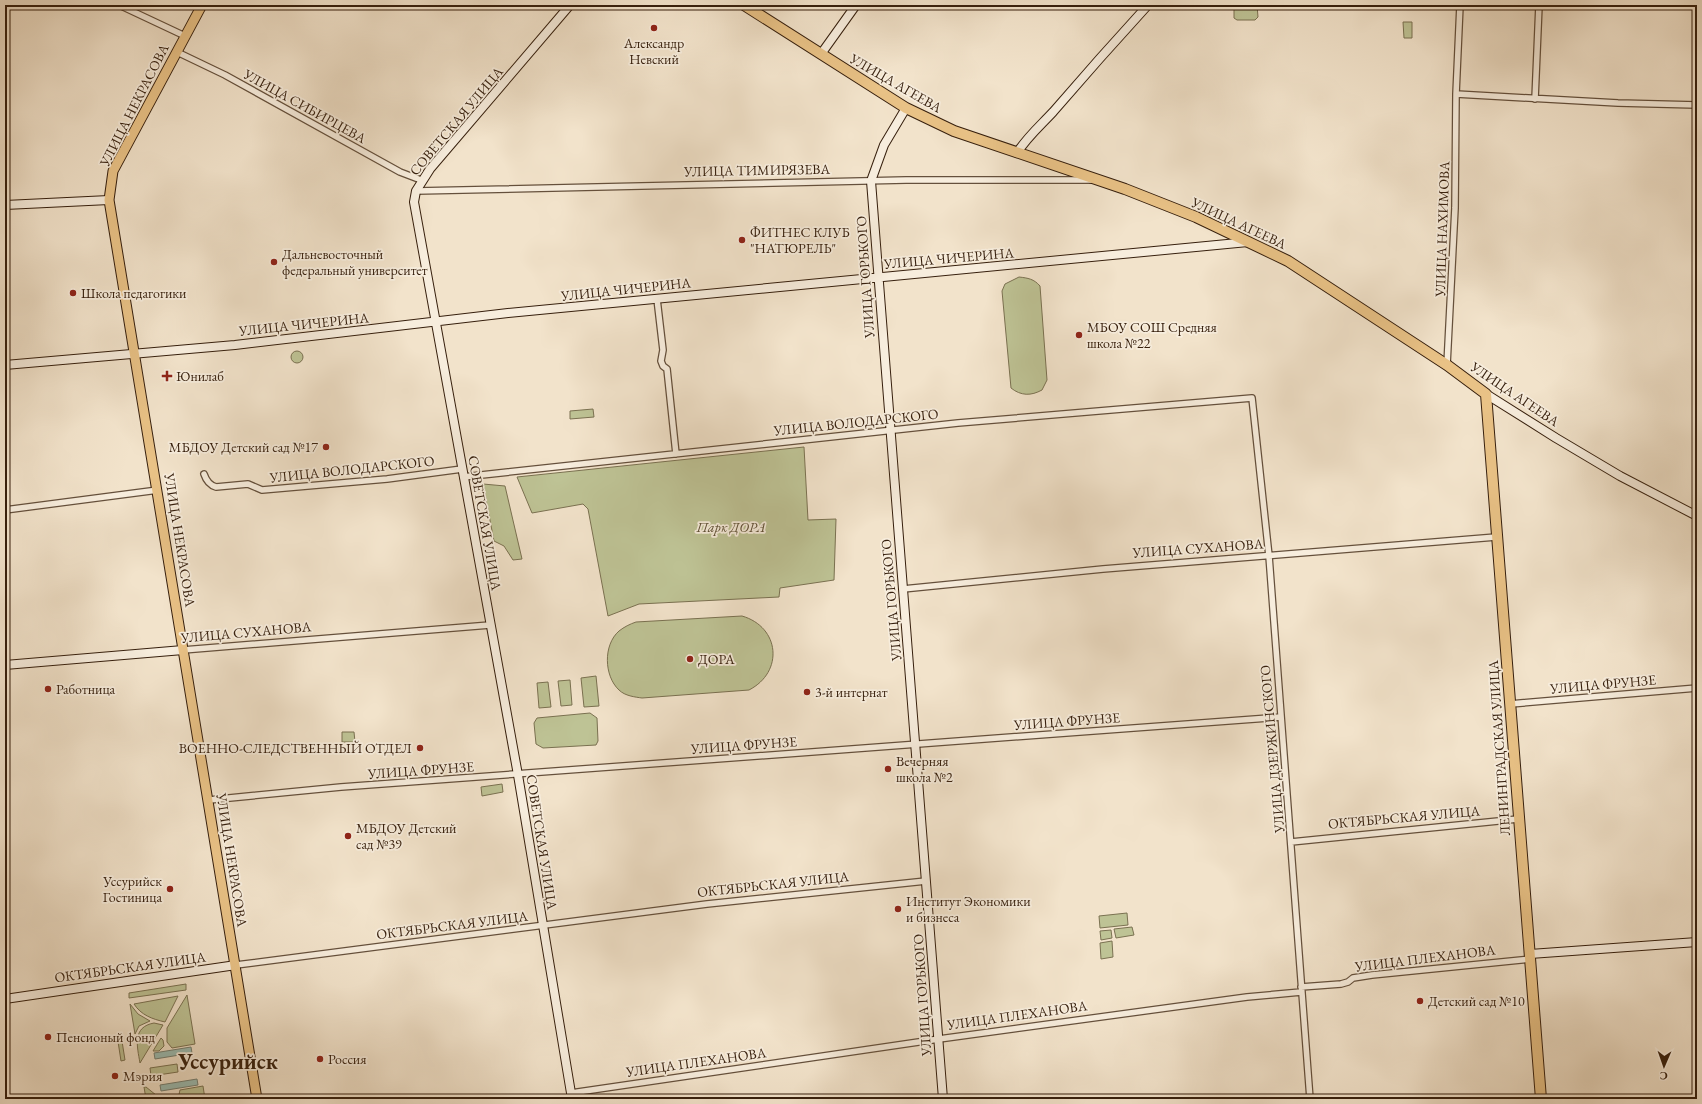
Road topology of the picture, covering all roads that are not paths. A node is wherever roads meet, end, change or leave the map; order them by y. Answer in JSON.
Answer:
{"nodes":[{"id":1,"x":119,"y":5,"type":"edge"},
{"id":2,"x":202,"y":5,"type":"edge"},
{"id":3,"x":570,"y":5,"type":"edge"},
{"id":4,"x":744,"y":5,"type":"edge"},
{"id":5,"x":856,"y":5,"type":"edge"},
{"id":6,"x":1148,"y":5,"type":"edge"},
{"id":7,"x":1460,"y":5,"type":"edge"},
{"id":8,"x":1539,"y":5,"type":"edge"},
{"id":9,"x":185,"y":36,"type":"junction"},
{"id":10,"x":177,"y":52,"type":"junction"},
{"id":11,"x":820,"y":54,"type":"junction"},
{"id":12,"x":1456,"y":94,"type":"junction"},
{"id":13,"x":1536,"y":99,"type":"junction"},
{"id":14,"x":1697,"y":105,"type":"edge"},
{"id":15,"x":906,"y":108,"type":"junction"},
{"id":16,"x":1017,"y":153,"type":"junction"},
{"id":17,"x":421,"y":180,"type":"junction"},
{"id":18,"x":1099,"y":180,"type":"junction"},
{"id":19,"x":871,"y":181,"type":"junction"},
{"id":20,"x":416,"y":191,"type":"junction"},
{"id":21,"x":109,"y":200,"type":"junction"},
{"id":22,"x":5,"y":205,"type":"edge"},
{"id":23,"x":1250,"y":242,"type":"junction"},
{"id":24,"x":877,"y":278,"type":"junction"},
{"id":25,"x":657,"y":299,"type":"junction"},
{"id":26,"x":435,"y":323,"type":"junction"},
{"id":27,"x":135,"y":353,"type":"junction"},
{"id":28,"x":5,"y":365,"type":"edge"},
{"id":29,"x":1447,"y":365,"type":"junction"},
{"id":30,"x":1486,"y":394,"type":"junction"},
{"id":31,"x":1252,"y":398,"type":"joint"},
{"id":32,"x":891,"y":431,"type":"junction"},
{"id":33,"x":676,"y":454,"type":"junction"},
{"id":34,"x":463,"y":473,"type":"junction"},
{"id":35,"x":204,"y":474,"type":"dead end"},
{"id":36,"x":158,"y":490,"type":"junction"},
{"id":37,"x":5,"y":510,"type":"edge"},
{"id":38,"x":1697,"y":516,"type":"edge"},
{"id":39,"x":1496,"y":537,"type":"junction"},
{"id":40,"x":1269,"y":556,"type":"junction"},
{"id":41,"x":903,"y":589,"type":"junction"},
{"id":42,"x":490,"y":625,"type":"junction"},
{"id":43,"x":183,"y":650,"type":"junction"},
{"id":44,"x":5,"y":665,"type":"edge"},
{"id":45,"x":1697,"y":688,"type":"edge"},
{"id":46,"x":1510,"y":704,"type":"junction"},
{"id":47,"x":1281,"y":717,"type":"junction"},
{"id":48,"x":916,"y":745,"type":"junction"},
{"id":49,"x":518,"y":775,"type":"junction"},
{"id":50,"x":209,"y":800,"type":"junction"},
{"id":51,"x":1518,"y":819,"type":"junction"},
{"id":52,"x":1291,"y":842,"type":"junction"},
{"id":53,"x":926,"y":881,"type":"junction"},
{"id":54,"x":543,"y":927,"type":"junction"},
{"id":55,"x":1697,"y":942,"type":"edge"},
{"id":56,"x":1530,"y":956,"type":"junction"},
{"id":57,"x":236,"y":965,"type":"junction"},
{"id":58,"x":1301,"y":989,"type":"junction"},
{"id":59,"x":5,"y":999,"type":"edge"},
{"id":60,"x":939,"y":1039,"type":"junction"},
{"id":61,"x":571,"y":1096,"type":"edge"},
{"id":62,"x":257,"y":1099,"type":"edge"},
{"id":63,"x":943,"y":1099,"type":"edge"},
{"id":64,"x":1310,"y":1099,"type":"edge"},
{"id":65,"x":1541,"y":1099,"type":"edge"}],
"edges":[{"from":1,"to":9,"type":"street"},
{"from":2,"to":9,"type":"main road","name":"УЛИЦА НЕКРАСОВА"},
{"from":3,"to":17,"type":"main road","name":"СОВЕТСКАЯ УЛИЦА"},
{"from":4,"to":11,"type":"highway","name":"УЛИЦА АГЕЕВА"},
{"from":5,"to":11,"type":"main road"},
{"from":6,"to":16,"type":"main road"},
{"from":7,"to":12,"type":"street","name":"УЛИЦА НАХИМОВА"},
{"from":8,"to":13,"type":"street"},
{"from":9,"to":10,"type":"main road","name":"УЛИЦА НЕКРАСОВА"},
{"from":10,"to":17,"type":"street","name":"УЛИЦА СИБИРЦЕВА"},
{"from":10,"to":21,"type":"main road","name":"УЛИЦА НЕКРАСОВА"},
{"from":11,"to":15,"type":"highway","name":"УЛИЦА АГЕЕВА"},
{"from":12,"to":13,"type":"street"},
{"from":12,"to":29,"type":"street","name":"УЛИЦА НАХИМОВА"},
{"from":13,"to":14,"type":"street"},
{"from":15,"to":16,"type":"highway","name":"УЛИЦА АГЕЕВА"},
{"from":15,"to":19,"type":"main road","name":"УЛИЦА ГОРЬКОГО"},
{"from":16,"to":18,"type":"highway","name":"УЛИЦА АГЕЕВА"},
{"from":17,"to":20,"type":"main road","name":"СОВЕТСКАЯ УЛИЦА"},
{"from":18,"to":19,"type":"street","name":"УЛИЦА ТИМИРЯЗЕВА"},
{"from":18,"to":23,"type":"highway","name":"УЛИЦА АГЕЕВА"},
{"from":19,"to":20,"type":"street","name":"УЛИЦА ТИМИРЯЗЕВА"},
{"from":19,"to":24,"type":"main road","name":"УЛИЦА ГОРЬКОГО"},
{"from":20,"to":26,"type":"main road","name":"СОВЕТСКАЯ УЛИЦА"},
{"from":21,"to":22,"type":"main road"},
{"from":21,"to":27,"type":"main road","name":"УЛИЦА НЕКРАСОВА"},
{"from":23,"to":24,"type":"main road","name":"УЛИЦА ЧИЧЕРИНА"},
{"from":23,"to":29,"type":"highway","name":"УЛИЦА АГЕЕВА"},
{"from":24,"to":25,"type":"main road","name":"УЛИЦА ЧИЧЕРИНА"},
{"from":24,"to":32,"type":"main road","name":"УЛИЦА ГОРЬКОГО"},
{"from":25,"to":26,"type":"main road","name":"УЛИЦА ЧИЧЕРИНА"},
{"from":25,"to":33,"type":"street"},
{"from":26,"to":27,"type":"main road","name":"УЛИЦА ЧИЧЕРИНА"},
{"from":26,"to":34,"type":"main road","name":"СОВЕТСКАЯ УЛИЦА"},
{"from":27,"to":28,"type":"main road","name":"УЛИЦА ЧИЧЕРИНА"},
{"from":27,"to":36,"type":"main road","name":"УЛИЦА НЕКРАСОВА"},
{"from":29,"to":30,"type":"highway","name":"УЛИЦА АГЕЕВА"},
{"from":30,"to":38,"type":"main road","name":"УЛИЦА АГЕЕВА"},
{"from":30,"to":39,"type":"highway","name":"ЛЕНИНГРАДСКАЯ УЛИЦА"},
{"from":31,"to":32,"type":"street","name":"УЛИЦА ВОЛОДАРСКОГО"},
{"from":31,"to":40,"type":"street","name":"УЛИЦА ДЗЕРЖИНСКОГО"},
{"from":32,"to":33,"type":"street","name":"УЛИЦА ВОЛОДАРСКОГО"},
{"from":32,"to":41,"type":"main road","name":"УЛИЦА ГОРЬКОГО"},
{"from":33,"to":34,"type":"street","name":"УЛИЦА ВОЛОДАРСКОГО"},
{"from":34,"to":35,"type":"street","name":"УЛИЦА ВОЛОДАРСКОГО"},
{"from":34,"to":42,"type":"main road","name":"СОВЕТСКАЯ УЛИЦА"},
{"from":36,"to":37,"type":"street"},
{"from":36,"to":43,"type":"main road","name":"УЛИЦА НЕКРАСОВА"},
{"from":39,"to":40,"type":"street","name":"УЛИЦА СУХАНОВА"},
{"from":39,"to":46,"type":"highway","name":"ЛЕНИНГРАДСКАЯ УЛИЦА"},
{"from":40,"to":41,"type":"street","name":"УЛИЦА СУХАНОВА"},
{"from":40,"to":47,"type":"street","name":"УЛИЦА ДЗЕРЖИНСКОГО"},
{"from":41,"to":48,"type":"main road","name":"УЛИЦА ГОРЬКОГО"},
{"from":42,"to":43,"type":"street","name":"УЛИЦА СУХАНОВА"},
{"from":42,"to":49,"type":"main road","name":"СОВЕТСКАЯ УЛИЦА"},
{"from":43,"to":44,"type":"main road","name":"УЛИЦА СУХАНОВА"},
{"from":43,"to":50,"type":"main road","name":"УЛИЦА НЕКРАСОВА"},
{"from":45,"to":46,"type":"street","name":"УЛИЦА ФРУНЗЕ"},
{"from":46,"to":51,"type":"highway","name":"ЛЕНИНГРАДСКАЯ УЛИЦА"},
{"from":47,"to":48,"type":"street","name":"УЛИЦА ФРУНЗЕ"},
{"from":47,"to":52,"type":"street","name":"УЛИЦА ДЗЕРЖИНСКОГО"},
{"from":48,"to":49,"type":"street","name":"УЛИЦА ФРУНЗЕ"},
{"from":48,"to":53,"type":"main road","name":"УЛИЦА ГОРЬКОГО"},
{"from":49,"to":50,"type":"street","name":"УЛИЦА ФРУНЗЕ"},
{"from":49,"to":54,"type":"main road","name":"СОВЕТСКАЯ УЛИЦА"},
{"from":50,"to":57,"type":"main road","name":"УЛИЦА НЕКРАСОВА"},
{"from":51,"to":52,"type":"street","name":"ОКТЯБРЬСКАЯ УЛИЦА"},
{"from":51,"to":56,"type":"highway","name":"ЛЕНИНГРАДСКАЯ УЛИЦА"},
{"from":52,"to":58,"type":"street","name":"УЛИЦА ДЗЕРЖИНСКОГО"},
{"from":53,"to":54,"type":"street","name":"ОКТЯБРЬСКАЯ УЛИЦА"},
{"from":53,"to":60,"type":"main road","name":"УЛИЦА ГОРЬКОГО"},
{"from":54,"to":57,"type":"street","name":"ОКТЯБРЬСКАЯ УЛИЦА"},
{"from":54,"to":61,"type":"main road","name":"СОВЕТСКАЯ УЛИЦА"},
{"from":55,"to":56,"type":"main road","name":"УЛИЦА ПЛЕХАНОВА"},
{"from":56,"to":58,"type":"street","name":"УЛИЦА ПЛЕХАНОВА"},
{"from":56,"to":65,"type":"highway","name":"ЛЕНИНГРАДСКАЯ УЛИЦА"},
{"from":57,"to":59,"type":"main road","name":"ОКТЯБРЬСКАЯ УЛИЦА"},
{"from":57,"to":62,"type":"main road","name":"УЛИЦА НЕКРАСОВА"},
{"from":58,"to":60,"type":"street","name":"УЛИЦА ПЛЕХАНОВА"},
{"from":58,"to":64,"type":"street","name":"УЛИЦА ДЗЕРЖИНСКОГО"},
{"from":60,"to":61,"type":"street","name":"УЛИЦА ПЛЕХАНОВА"},
{"from":60,"to":63,"type":"main road","name":"УЛИЦА ГОРЬКОГО"}]}
